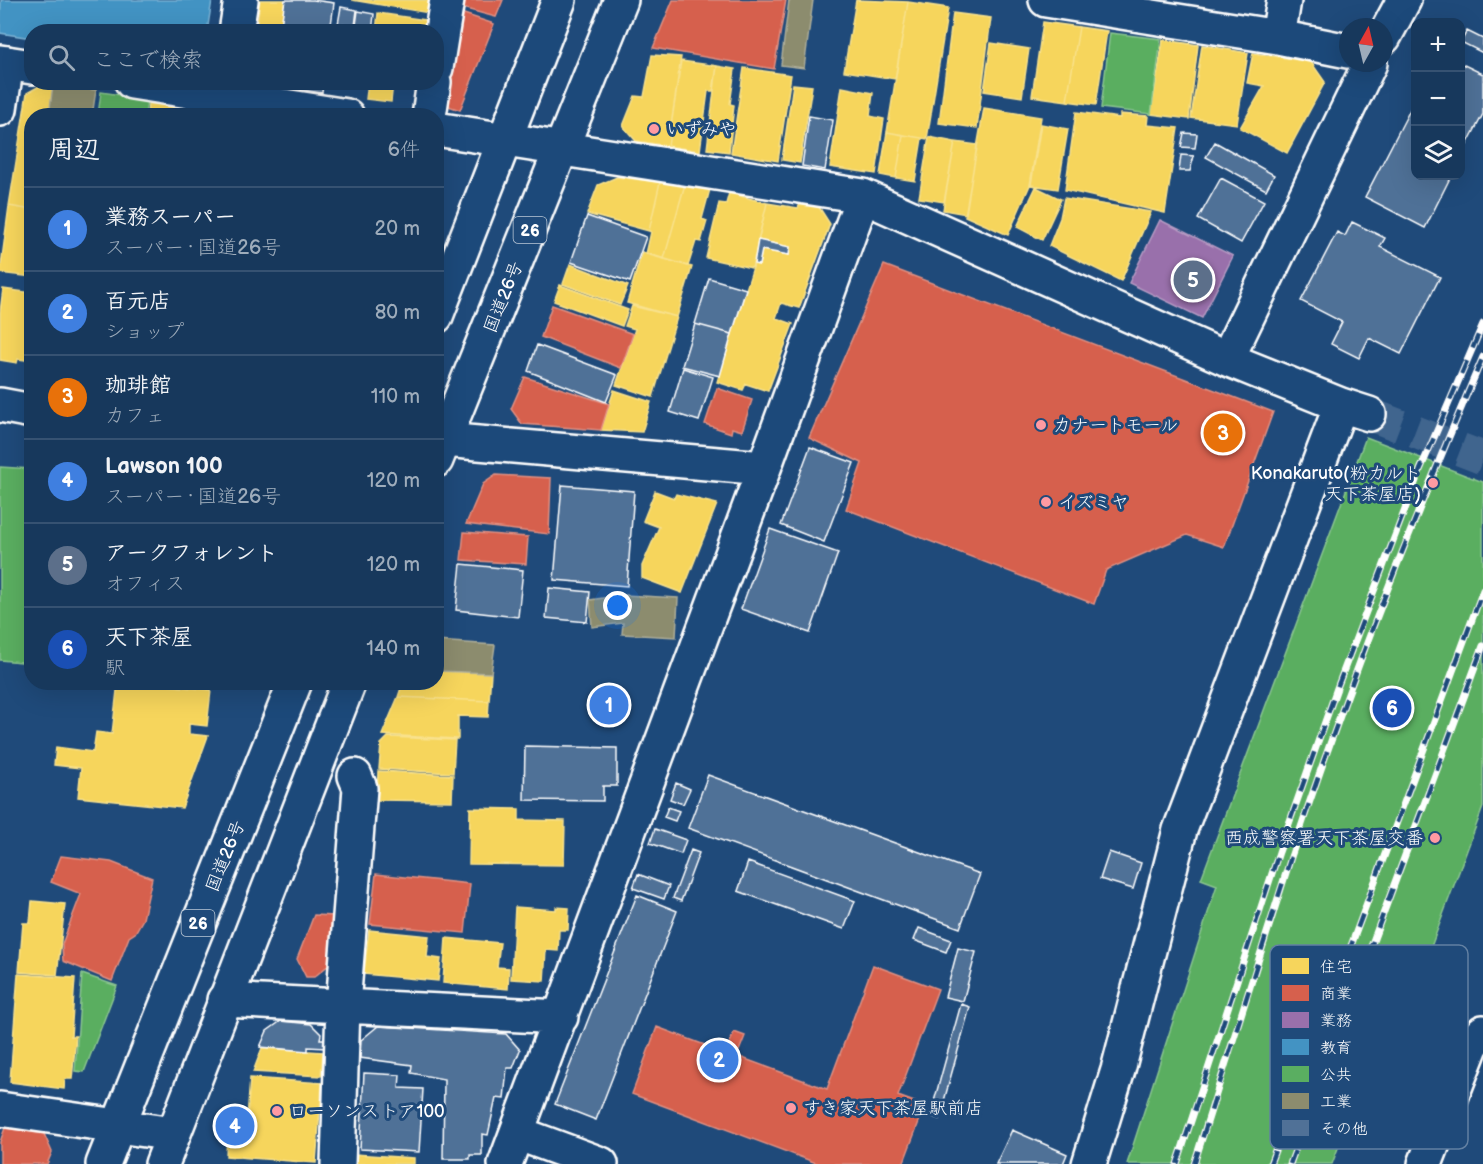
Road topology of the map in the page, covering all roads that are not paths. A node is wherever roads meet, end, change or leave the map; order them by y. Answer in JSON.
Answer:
{"nodes":[{"id":1,"x":241,"y":0,"type":"edge"},
{"id":2,"x":447,"y":0,"type":"edge"},
{"id":3,"x":560,"y":0,"type":"edge"},
{"id":4,"x":621,"y":0,"type":"edge"},
{"id":5,"x":1046,"y":0,"type":"edge"},
{"id":6,"x":1284,"y":0,"type":"edge"},
{"id":7,"x":1404,"y":0,"type":"edge"},
{"id":8,"x":1393,"y":20,"type":"edge"},
{"id":9,"x":237,"y":24,"type":"edge"},
{"id":10,"x":443,"y":24,"type":"edge"},
{"id":11,"x":1278,"y":37,"type":"junction"},
{"id":12,"x":1339,"y":49,"type":"edge"},
{"id":13,"x":13,"y":64,"type":"edge"},
{"id":14,"x":1366,"y":72,"type":"edge"},
{"id":15,"x":226,"y":90,"type":"edge"},
{"id":16,"x":433,"y":90,"type":"edge"},
{"id":17,"x":310,"y":108,"type":"edge"},
{"id":18,"x":430,"y":108,"type":"edge"},
{"id":19,"x":0,"y":109,"type":"edge"},
{"id":20,"x":444,"y":130,"type":"edge"},
{"id":21,"x":506,"y":141,"type":"junction"},
{"id":22,"x":564,"y":148,"type":"junction"},
{"id":23,"x":862,"y":196,"type":"junction"},
{"id":24,"x":444,"y":296,"type":"edge"},
{"id":25,"x":1227,"y":359,"type":"junction"},
{"id":26,"x":0,"y":405,"type":"edge"},
{"id":27,"x":24,"y":410,"type":"edge"},
{"id":28,"x":444,"y":440,"type":"edge"},
{"id":29,"x":444,"y":450,"type":"edge"},
{"id":30,"x":764,"y":468,"type":"junction"},
{"id":31,"x":292,"y":690,"type":"edge"},
{"id":32,"x":346,"y":690,"type":"edge"},
{"id":33,"x":355,"y":776,"type":"dead end"},
{"id":34,"x":225,"y":1000,"type":"junction"},
{"id":35,"x":343,"y":1006,"type":"junction"},
{"id":36,"x":561,"y":1017,"type":"junction"},
{"id":37,"x":1483,"y":1032,"type":"edge"},
{"id":38,"x":1468,"y":1054,"type":"edge"},
{"id":39,"x":0,"y":1110,"type":"edge"},
{"id":40,"x":118,"y":1125,"type":"junction"},
{"id":41,"x":517,"y":1133,"type":"junction"},
{"id":42,"x":173,"y":1134,"type":"junction"},
{"id":43,"x":1431,"y":1149,"type":"edge"},
{"id":44,"x":103,"y":1164,"type":"edge"},
{"id":45,"x":162,"y":1164,"type":"edge"},
{"id":46,"x":338,"y":1164,"type":"edge"},
{"id":47,"x":505,"y":1164,"type":"edge"},
{"id":48,"x":601,"y":1164,"type":"edge"},
{"id":49,"x":1089,"y":1164,"type":"edge"},
{"id":50,"x":1425,"y":1164,"type":"edge"}],
"edges":[{"from":1,"to":9,"type":"main road"},
{"from":2,"to":10,"type":"main road"},
{"from":3,"to":21,"type":"main road"},
{"from":4,"to":22,"type":"main road","name":"国道26号","number":"26"},
{"from":5,"to":11,"type":"main road"},
{"from":6,"to":11,"type":"main road"},
{"from":7,"to":8,"type":"main road"},
{"from":11,"to":12,"type":"main road"},
{"from":13,"to":19,"type":"main road"},
{"from":14,"to":25,"type":"main road"},
{"from":15,"to":17,"type":"main road"},
{"from":16,"to":18,"type":"main road"},
{"from":20,"to":21,"type":"main road"},
{"from":21,"to":22,"type":"main road"},
{"from":21,"to":24,"type":"main road"},
{"from":22,"to":23,"type":"main road"},
{"from":22,"to":28,"type":"main road","name":"国道26号","number":"26"},
{"from":23,"to":25,"type":"main road"},
{"from":23,"to":30,"type":"main road"},
{"from":25,"to":49,"type":"main road"},
{"from":26,"to":27,"type":"main road"},
{"from":29,"to":30,"type":"main road"},
{"from":30,"to":36,"type":"main road"},
{"from":31,"to":40,"type":"main road","name":"国道26号","number":"26"},
{"from":32,"to":34,"type":"main road"},
{"from":33,"to":35,"type":"main road"},
{"from":34,"to":35,"type":"main road"},
{"from":34,"to":42,"type":"main road"},
{"from":35,"to":36,"type":"main road"},
{"from":35,"to":46,"type":"main road"},
{"from":36,"to":41,"type":"main road"},
{"from":37,"to":38,"type":"main road"},
{"from":39,"to":40,"type":"main road"},
{"from":40,"to":42,"type":"main road"},
{"from":40,"to":44,"type":"main road","name":"国道26号","number":"26"},
{"from":41,"to":47,"type":"main road"},
{"from":41,"to":48,"type":"main road"},
{"from":42,"to":45,"type":"main road"},
{"from":43,"to":50,"type":"main road"}]}
